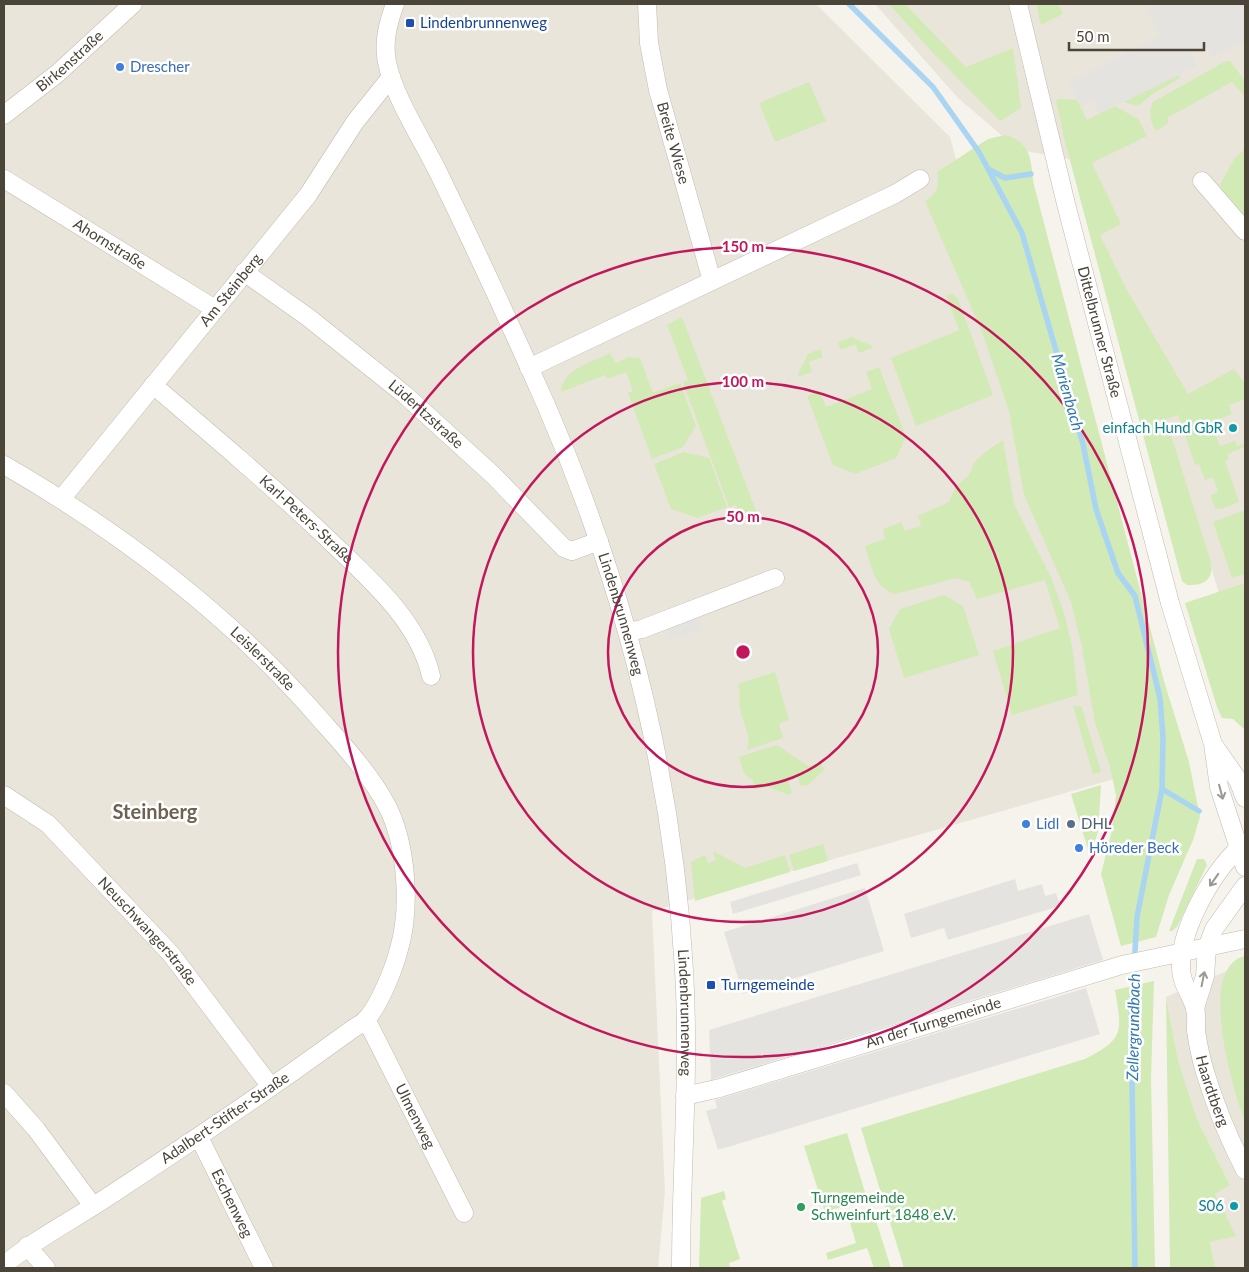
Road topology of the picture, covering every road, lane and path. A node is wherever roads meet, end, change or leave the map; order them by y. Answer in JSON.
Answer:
{"nodes":[{"id":1,"x":133,"y":4,"type":"edge"},
{"id":2,"x":395,"y":4,"type":"edge"},
{"id":3,"x":647,"y":4,"type":"edge"},
{"id":4,"x":1018,"y":4,"type":"edge"},
{"id":5,"x":391,"y":77,"type":"junction"},
{"id":6,"x":4,"y":114,"type":"edge"},
{"id":7,"x":920,"y":179,"type":"dead end"},
{"id":8,"x":4,"y":180,"type":"edge"},
{"id":9,"x":1202,"y":181,"type":"dead end"},
{"id":10,"x":1245,"y":231,"type":"edge"},
{"id":11,"x":244,"y":272,"type":"junction"},
{"id":12,"x":712,"y":281,"type":"junction"},
{"id":13,"x":215,"y":309,"type":"junction"},
{"id":14,"x":529,"y":368,"type":"junction"},
{"id":15,"x":153,"y":386,"type":"junction"},
{"id":16,"x":4,"y":465,"type":"edge"},
{"id":17,"x":62,"y":498,"type":"junction"},
{"id":18,"x":599,"y":541,"type":"junction"},
{"id":19,"x":775,"y":578,"type":"dead end"},
{"id":20,"x":628,"y":632,"type":"junction"},
{"id":21,"x":430,"y":676,"type":"dead end"},
{"id":22,"x":1213,"y":744,"type":"junction"},
{"id":23,"x":1245,"y":769,"type":"edge"},
{"id":24,"x":4,"y":795,"type":"edge"},
{"id":25,"x":1245,"y":798,"type":"edge"},
{"id":26,"x":1242,"y":846,"type":"edge"},
{"id":27,"x":1245,"y":867,"type":"edge"},
{"id":28,"x":1245,"y":886,"type":"edge"},
{"id":29,"x":404,"y":934,"type":"joint"},
{"id":30,"x":1245,"y":939,"type":"edge"},
{"id":31,"x":1207,"y":948,"type":"junction"},
{"id":32,"x":1182,"y":952,"type":"junction"},
{"id":33,"x":1195,"y":1008,"type":"junction"},
{"id":34,"x":366,"y":1019,"type":"junction"},
{"id":35,"x":271,"y":1087,"type":"junction"},
{"id":36,"x":4,"y":1094,"type":"edge"},
{"id":37,"x":685,"y":1096,"type":"junction"},
{"id":38,"x":199,"y":1137,"type":"junction"},
{"id":39,"x":1245,"y":1170,"type":"edge"},
{"id":40,"x":93,"y":1206,"type":"junction"},
{"id":41,"x":464,"y":1213,"type":"dead end"},
{"id":42,"x":27,"y":1246,"type":"junction"},
{"id":43,"x":4,"y":1265,"type":"edge"},
{"id":44,"x":46,"y":1268,"type":"edge"},
{"id":45,"x":264,"y":1268,"type":"edge"},
{"id":46,"x":681,"y":1268,"type":"edge"}],
"edges":[{"from":1,"to":6,"type":"street","name":"Birkenstraße"},
{"from":2,"to":5,"type":"street","name":"Lindenbrunnenweg"},
{"from":3,"to":12,"type":"street","name":"Breite Wiese"},
{"from":4,"to":22,"type":"street","name":"Dittelbrunner Straße"},
{"from":5,"to":11,"type":"street","name":"Am Steinberg"},
{"from":5,"to":14,"type":"street","name":"Lindenbrunnenweg"},
{"from":7,"to":12,"type":"street"},
{"from":8,"to":13,"type":"street","name":"Ahornstraße"},
{"from":9,"to":10,"type":"street"},
{"from":11,"to":13,"type":"street","name":"Am Steinberg"},
{"from":11,"to":18,"type":"street","name":"Lüderitzstraße"},
{"from":12,"to":14,"type":"street"},
{"from":13,"to":15,"type":"street","name":"Am Steinberg"},
{"from":14,"to":18,"type":"street","name":"Lindenbrunnenweg"},
{"from":15,"to":17,"type":"street","name":"Am Steinberg"},
{"from":15,"to":21,"type":"street","name":"Karl-Peters-Straße"},
{"from":16,"to":17,"type":"street","name":"Leislerstraße"},
{"from":17,"to":29,"type":"street","name":"Leislerstraße"},
{"from":18,"to":20,"type":"street","name":"Lindenbrunnenweg"},
{"from":19,"to":20,"type":"street"},
{"from":20,"to":37,"type":"street","name":"Lindenbrunnenweg"},
{"from":22,"to":23,"type":"street"},
{"from":22,"to":25,"type":"street","name":"Dittelbrunner Straße"},
{"from":22,"to":26,"type":"street","name":"Dittelbrunner Straße","one_way":true},
{"from":24,"to":35,"type":"street","name":"Neuschwangerstraße"},
{"from":26,"to":27,"type":"street","name":"Dittelbrunner Straße"},
{"from":26,"to":32,"type":"street","one_way":true},
{"from":28,"to":31,"type":"street"},
{"from":29,"to":34,"type":"street","name":"Adalbert-Stifter-Straße"},
{"from":30,"to":31,"type":"street","name":"An der Turngemeinde"},
{"from":31,"to":32,"type":"street","name":"An der Turngemeinde"},
{"from":33,"to":31,"type":"street","name":"Haardtberg","one_way":true},
{"from":32,"to":33,"type":"street","name":"Haardtberg"},
{"from":32,"to":37,"type":"street","name":"An der Turngemeinde"},
{"from":33,"to":39,"type":"street","name":"Haardtberg"},
{"from":34,"to":35,"type":"street","name":"Adalbert-Stifter-Straße"},
{"from":34,"to":41,"type":"street","name":"Ulmenweg"},
{"from":35,"to":38,"type":"street","name":"Adalbert-Stifter-Straße"},
{"from":36,"to":40,"type":"street"},
{"from":37,"to":46,"type":"street","name":"Lindenbrunnenweg"},
{"from":38,"to":40,"type":"street","name":"Adalbert-Stifter-Straße"},
{"from":38,"to":45,"type":"street","name":"Eschenweg"},
{"from":40,"to":42,"type":"street","name":"Adalbert-Stifter-Straße"},
{"from":42,"to":43,"type":"street","name":"Adalbert-Stifter-Straße"},
{"from":42,"to":44,"type":"street"}]}
